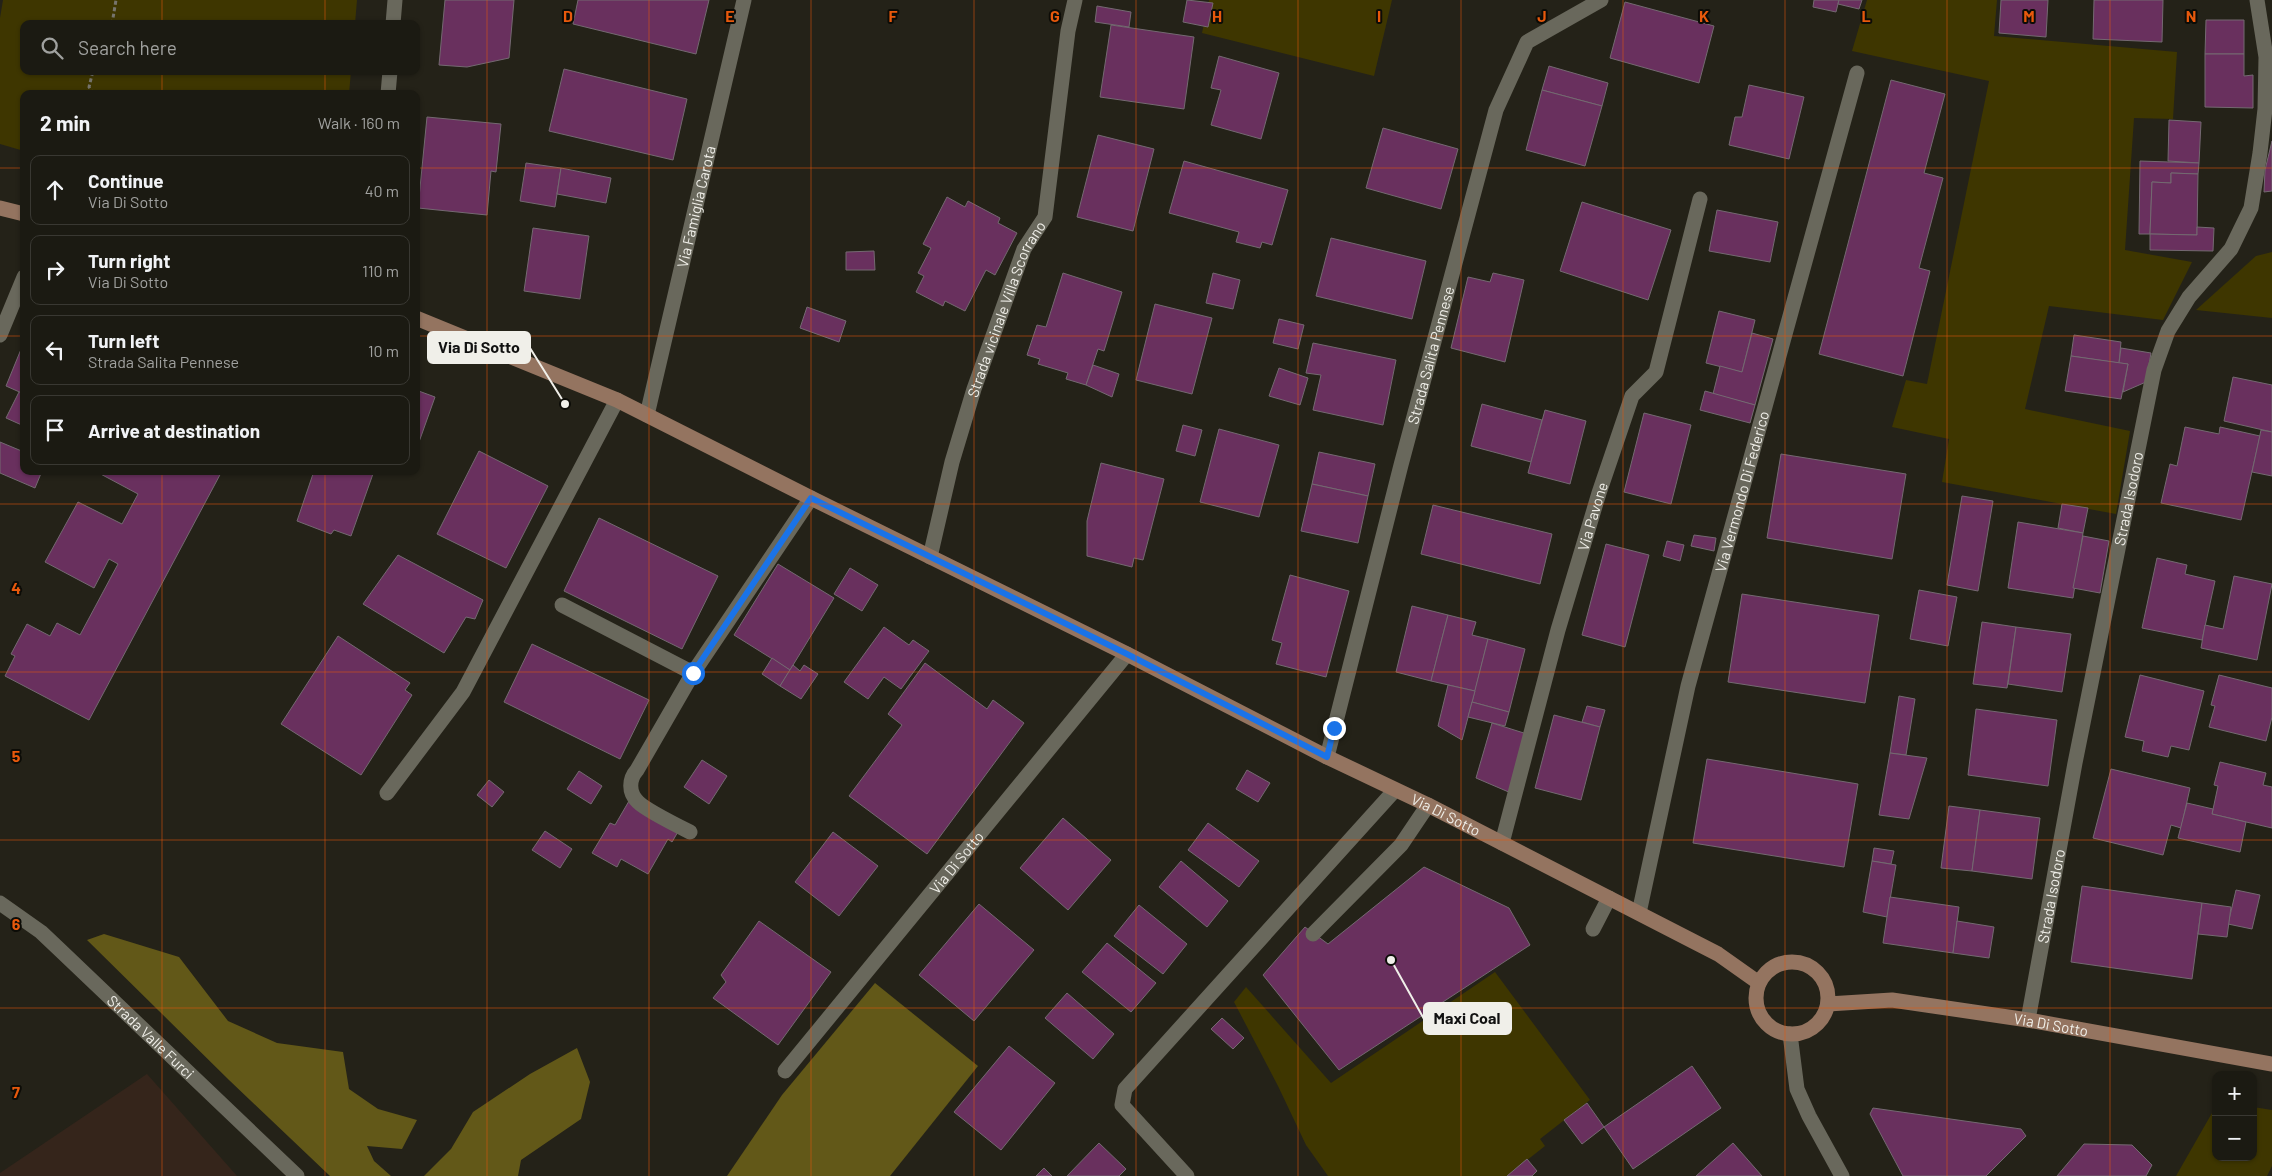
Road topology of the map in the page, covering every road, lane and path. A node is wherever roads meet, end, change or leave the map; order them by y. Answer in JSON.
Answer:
{"nodes":[{"id":1,"x":116,"y":0,"type":"edge"},
{"id":2,"x":395,"y":0,"type":"edge"},
{"id":3,"x":744,"y":0,"type":"edge"},
{"id":4,"x":1075,"y":0,"type":"edge"},
{"id":5,"x":1601,"y":0,"type":"edge"},
{"id":6,"x":2257,"y":0,"type":"edge"},
{"id":7,"x":113,"y":20,"type":"edge"},
{"id":8,"x":393,"y":20,"type":"edge"},
{"id":9,"x":1858,"y":74,"type":"dead end"},
{"id":10,"x":92,"y":75,"type":"edge"},
{"id":11,"x":390,"y":75,"type":"edge"},
{"id":12,"x":90,"y":90,"type":"edge"},
{"id":13,"x":388,"y":90,"type":"edge"},
{"id":14,"x":1700,"y":199,"type":"dead end"},
{"id":15,"x":0,"y":208,"type":"edge"},
{"id":16,"x":20,"y":213,"type":"edge"},
{"id":17,"x":20,"y":287,"type":"edge"},
{"id":18,"x":420,"y":320,"type":"edge"},
{"id":19,"x":0,"y":335,"type":"edge"},
{"id":20,"x":617,"y":400,"type":"junction"},
{"id":21,"x":647,"y":415,"type":"junction"},
{"id":22,"x":811,"y":498,"type":"junction"},
{"id":23,"x":930,"y":557,"type":"junction"},
{"id":24,"x":562,"y":605,"type":"dead end"},
{"id":25,"x":1127,"y":654,"type":"junction"},
{"id":26,"x":693,"y":673,"type":"junction"},
{"id":27,"x":1327,"y":757,"type":"junction"},
{"id":28,"x":1395,"y":790,"type":"junction"},
{"id":29,"x":387,"y":793,"type":"dead end"},
{"id":30,"x":1428,"y":805,"type":"junction"},
{"id":31,"x":690,"y":832,"type":"dead end"},
{"id":32,"x":1502,"y":844,"type":"junction"},
{"id":33,"x":1609,"y":898,"type":"junction"},
{"id":34,"x":0,"y":904,"type":"edge"},
{"id":35,"x":1638,"y":913,"type":"junction"},
{"id":36,"x":1593,"y":929,"type":"dead end"},
{"id":37,"x":1313,"y":934,"type":"dead end"},
{"id":38,"x":1759,"y":983,"type":"junction"},
{"id":39,"x":1828,"y":1004,"type":"junction"},
{"id":40,"x":2028,"y":1020,"type":"junction"},
{"id":41,"x":1790,"y":1034,"type":"junction"},
{"id":42,"x":2272,"y":1064,"type":"edge"},
{"id":43,"x":785,"y":1071,"type":"dead end"},
{"id":44,"x":297,"y":1176,"type":"edge"},
{"id":45,"x":1187,"y":1176,"type":"edge"},
{"id":46,"x":1842,"y":1176,"type":"edge"}],
"edges":[{"from":1,"to":7,"type":"path"},
{"from":2,"to":8,"type":"street"},
{"from":3,"to":21,"type":"street","name":"Via Famiglia Carota"},
{"from":4,"to":23,"type":"street","name":"Strada vicinale Villa Scorrano"},
{"from":5,"to":27,"type":"street","name":"Strada Salita Pennese"},
{"from":6,"to":40,"type":"street","name":"Strada Isodoro"},
{"from":9,"to":35,"type":"street","name":"Via Vermondo Di Federico"},
{"from":10,"to":12,"type":"path"},
{"from":11,"to":13,"type":"street"},
{"from":14,"to":32,"type":"street","name":"Via Pavone"},
{"from":15,"to":16,"type":"street"},
{"from":17,"to":19,"type":"street"},
{"from":18,"to":20,"type":"street","name":"Via Di Sotto"},
{"from":20,"to":21,"type":"street","name":"Via Di Sotto"},
{"from":20,"to":29,"type":"street"},
{"from":21,"to":22,"type":"street","name":"Via Di Sotto"},
{"from":22,"to":23,"type":"street","name":"Via Di Sotto"},
{"from":22,"to":26,"type":"street"},
{"from":23,"to":25,"type":"street","name":"Via Di Sotto"},
{"from":24,"to":26,"type":"street"},
{"from":25,"to":27,"type":"street","name":"Via Di Sotto"},
{"from":25,"to":43,"type":"street","name":"Via Di Sotto"},
{"from":26,"to":31,"type":"street"},
{"from":27,"to":28,"type":"street","name":"Via Di Sotto"},
{"from":28,"to":30,"type":"street","name":"Via Di Sotto"},
{"from":28,"to":45,"type":"street"},
{"from":30,"to":32,"type":"street","name":"Via Di Sotto"},
{"from":30,"to":37,"type":"street"},
{"from":32,"to":33,"type":"street","name":"Via Di Sotto"},
{"from":33,"to":35,"type":"street","name":"Via Di Sotto"},
{"from":33,"to":36,"type":"street"},
{"from":34,"to":44,"type":"street","name":"Strada Valle Furci"},
{"from":35,"to":38,"type":"street","name":"Via Di Sotto"},
{"from":38,"to":39,"type":"street"},
{"from":38,"to":41,"type":"street"},
{"from":39,"to":40,"type":"street","name":"Via Di Sotto"},
{"from":39,"to":41,"type":"street"},
{"from":40,"to":42,"type":"street","name":"Via Di Sotto"},
{"from":41,"to":46,"type":"street"}]}
